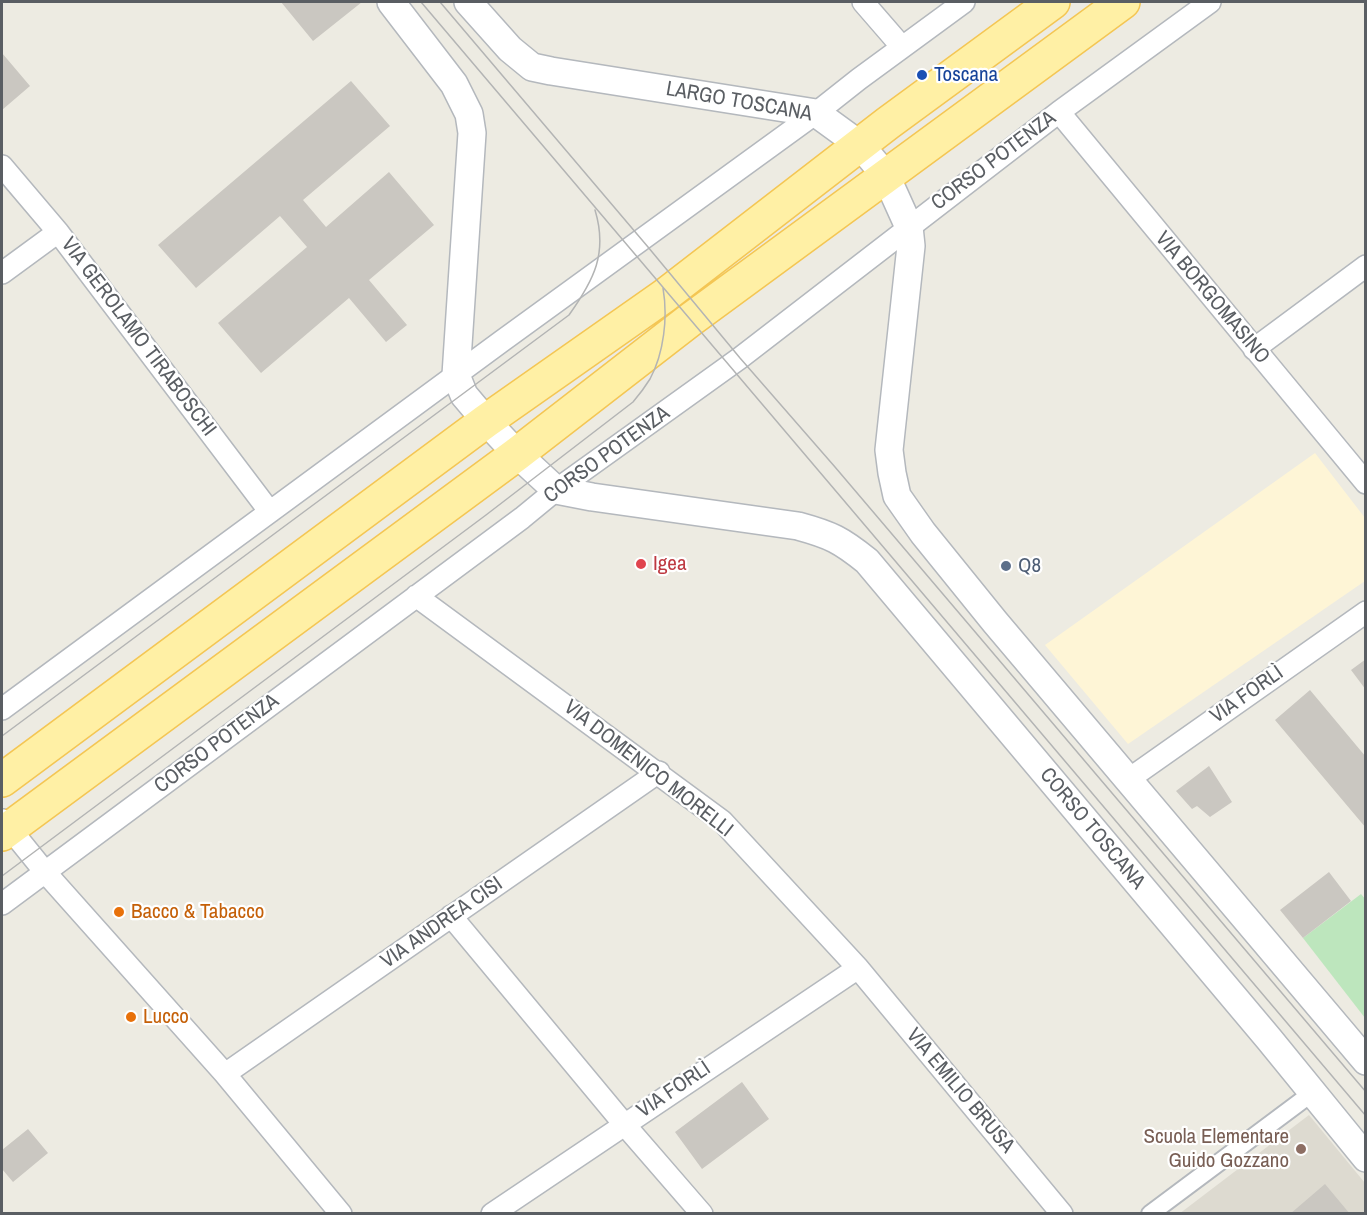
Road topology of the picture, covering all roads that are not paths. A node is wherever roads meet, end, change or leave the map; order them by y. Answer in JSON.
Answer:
{"nodes":[{"id":1,"x":391,"y":2,"type":"edge"},
{"id":2,"x":468,"y":2,"type":"edge"},
{"id":3,"x":863,"y":2,"type":"edge"},
{"id":4,"x":964,"y":2,"type":"edge"},
{"id":5,"x":1053,"y":2,"type":"edge"},
{"id":6,"x":1123,"y":2,"type":"edge"},
{"id":7,"x":1210,"y":2,"type":"edge"},
{"id":8,"x":902,"y":47,"type":"junction"},
{"id":9,"x":1059,"y":112,"type":"junction"},
{"id":10,"x":816,"y":113,"type":"junction"},
{"id":11,"x":860,"y":146,"type":"junction"},
{"id":12,"x":2,"y":166,"type":"edge"},
{"id":13,"x":886,"y":176,"type":"junction"},
{"id":14,"x":909,"y":226,"type":"junction"},
{"id":15,"x":58,"y":232,"type":"junction"},
{"id":16,"x":1365,"y":266,"type":"edge"},
{"id":17,"x":2,"y":273,"type":"edge"},
{"id":18,"x":1254,"y":349,"type":"junction"},
{"id":19,"x":456,"y":375,"type":"junction"},
{"id":20,"x":486,"y":421,"type":"junction"},
{"id":21,"x":517,"y":454,"type":"junction"},
{"id":22,"x":1365,"y":483,"type":"edge"},
{"id":23,"x":556,"y":490,"type":"junction"},
{"id":24,"x":270,"y":512,"type":"junction"},
{"id":25,"x":416,"y":596,"type":"junction"},
{"id":26,"x":1365,"y":612,"type":"edge"},
{"id":27,"x":2,"y":709,"type":"edge"},
{"id":28,"x":659,"y":772,"type":"junction"},
{"id":29,"x":1129,"y":779,"type":"junction"},
{"id":30,"x":2,"y":780,"type":"edge"},
{"id":31,"x":4,"y":827,"type":"edge"},
{"id":32,"x":45,"y":872,"type":"junction"},
{"id":33,"x":2,"y":904,"type":"edge"},
{"id":34,"x":451,"y":916,"type":"junction"},
{"id":35,"x":858,"y":968,"type":"junction"},
{"id":36,"x":1363,"y":1053,"type":"edge"},
{"id":37,"x":225,"y":1074,"type":"junction"},
{"id":38,"x":1312,"y":1093,"type":"junction"},
{"id":39,"x":624,"y":1124,"type":"junction"},
{"id":40,"x":1365,"y":1158,"type":"edge"},
{"id":41,"x":341,"y":1214,"type":"edge"},
{"id":42,"x":492,"y":1214,"type":"edge"},
{"id":43,"x":702,"y":1214,"type":"edge"},
{"id":44,"x":1062,"y":1214,"type":"edge"},
{"id":45,"x":1150,"y":1214,"type":"edge"}],
"edges":[{"from":1,"to":19,"type":"street"},
{"from":2,"to":10,"type":"street","name":"LARGO TOSCANA"},
{"from":3,"to":8,"type":"street"},
{"from":4,"to":8,"type":"street"},
{"from":5,"to":11,"type":"main road"},
{"from":6,"to":13,"type":"main road"},
{"from":7,"to":9,"type":"street","name":"CORSO POTENZA"},
{"from":8,"to":10,"type":"street"},
{"from":9,"to":14,"type":"street","name":"CORSO POTENZA"},
{"from":9,"to":18,"type":"street","name":"VIA BORGOMASINO"},
{"from":10,"to":11,"type":"street","name":"LARGO TOSCANA"},
{"from":10,"to":19,"type":"street"},
{"from":11,"to":13,"type":"street","name":"LARGO TOSCANA"},
{"from":11,"to":20,"type":"main road"},
{"from":12,"to":15,"type":"street","name":"VIA GEROLAMO TIRABOSCHI"},
{"from":13,"to":14,"type":"street","name":"LARGO TOSCANA"},
{"from":13,"to":21,"type":"main road"},
{"from":14,"to":23,"type":"street","name":"CORSO POTENZA"},
{"from":14,"to":29,"type":"street","name":"LARGO TOSCANA"},
{"from":15,"to":17,"type":"street"},
{"from":15,"to":24,"type":"street","name":"VIA GEROLAMO TIRABOSCHI"},
{"from":16,"to":18,"type":"street"},
{"from":18,"to":22,"type":"street","name":"VIA BORGOMASINO"},
{"from":19,"to":20,"type":"street"},
{"from":19,"to":24,"type":"street"},
{"from":20,"to":21,"type":"street"},
{"from":20,"to":30,"type":"main road"},
{"from":21,"to":23,"type":"street"},
{"from":21,"to":31,"type":"main road"},
{"from":23,"to":25,"type":"street","name":"CORSO POTENZA"},
{"from":23,"to":38,"type":"street","name":"CORSO TOSCANA"},
{"from":24,"to":27,"type":"street"},
{"from":25,"to":28,"type":"street","name":"VIA DOMENICO MORELLI"},
{"from":25,"to":32,"type":"street","name":"CORSO POTENZA"},
{"from":26,"to":29,"type":"street","name":"VIA FORLÌ"},
{"from":28,"to":34,"type":"street","name":"VIA ANDREA CISI"},
{"from":28,"to":35,"type":"street","name":"VIA DOMENICO MORELLI"},
{"from":29,"to":36,"type":"street"},
{"from":31,"to":32,"type":"street"},
{"from":32,"to":33,"type":"street","name":"CORSO POTENZA"},
{"from":32,"to":37,"type":"street"},
{"from":34,"to":37,"type":"street","name":"VIA ANDREA CISI"},
{"from":34,"to":39,"type":"street"},
{"from":35,"to":39,"type":"street","name":"VIA FORLÌ"},
{"from":35,"to":44,"type":"street","name":"VIA EMILIO BRUSA"},
{"from":37,"to":41,"type":"street"},
{"from":38,"to":40,"type":"street","name":"CORSO TOSCANA"},
{"from":38,"to":45,"type":"street"},
{"from":39,"to":42,"type":"street","name":"VIA FORLÌ"},
{"from":39,"to":43,"type":"street"}]}
